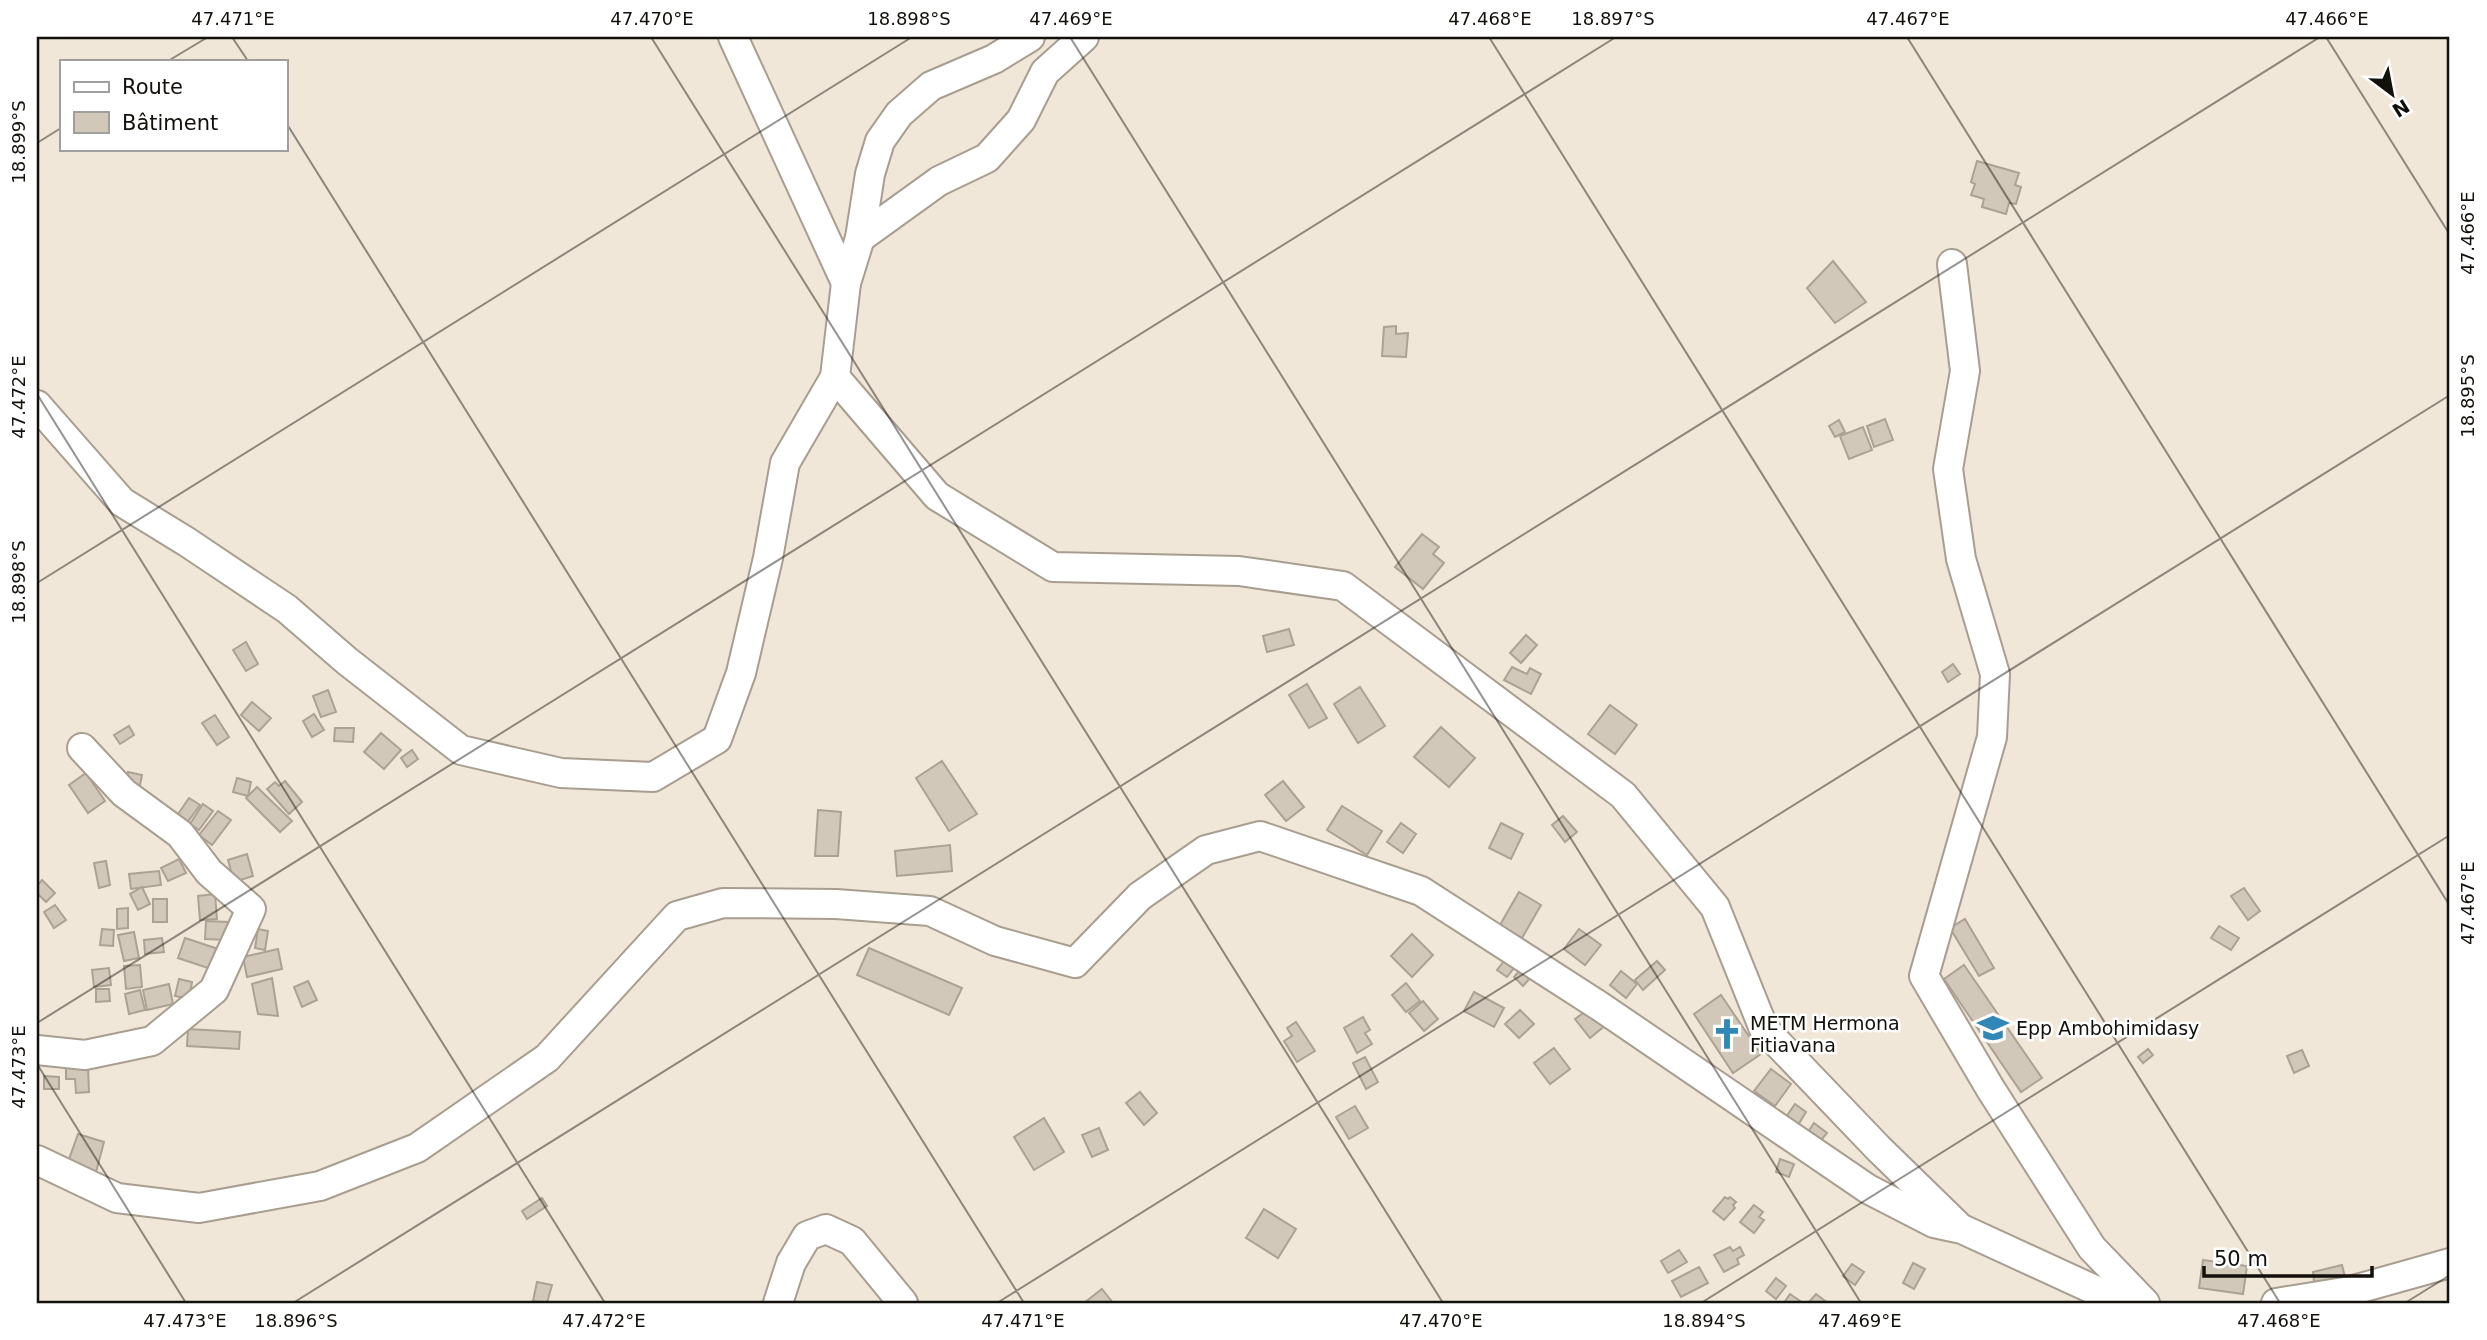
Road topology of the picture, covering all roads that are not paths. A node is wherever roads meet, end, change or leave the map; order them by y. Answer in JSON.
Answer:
{"nodes":[{"id":1,"x":733,"y":37,"type":"edge"},
{"id":2,"x":1030,"y":37,"type":"edge"},
{"id":3,"x":1084,"y":37,"type":"edge"},
{"id":4,"x":860,"y":238,"type":"junction"},
{"id":5,"x":1952,"y":264,"type":"dead end"},
{"id":6,"x":846,"y":283,"type":"junction"},
{"id":7,"x":835,"y":377,"type":"junction"},
{"id":8,"x":37,"y":405,"type":"edge"},
{"id":9,"x":82,"y":748,"type":"dead end"},
{"id":10,"x":37,"y":1050,"type":"edge"},
{"id":11,"x":37,"y":1160,"type":"edge"},
{"id":12,"x":1962,"y":1229,"type":"junction"},
{"id":13,"x":2450,"y":1263,"type":"edge"},
{"id":14,"x":2355,"y":1297,"type":"edge"},
{"id":15,"x":778,"y":1303,"type":"edge"},
{"id":16,"x":903,"y":1303,"type":"edge"},
{"id":17,"x":2123,"y":1303,"type":"edge"},
{"id":18,"x":2145,"y":1303,"type":"edge"},
{"id":19,"x":2276,"y":1303,"type":"edge"}],
"edges":[{"from":1,"to":6,"type":"street"},
{"from":2,"to":4,"type":"street"},
{"from":3,"to":4,"type":"street"},
{"from":4,"to":6,"type":"street"},
{"from":5,"to":18,"type":"street"},
{"from":6,"to":7,"type":"street"},
{"from":7,"to":8,"type":"street"},
{"from":7,"to":12,"type":"street"},
{"from":9,"to":10,"type":"street"},
{"from":11,"to":12,"type":"street"},
{"from":12,"to":17,"type":"street"},
{"from":13,"to":14,"type":"street"},
{"from":14,"to":19,"type":"street"},
{"from":15,"to":16,"type":"street"}]}
